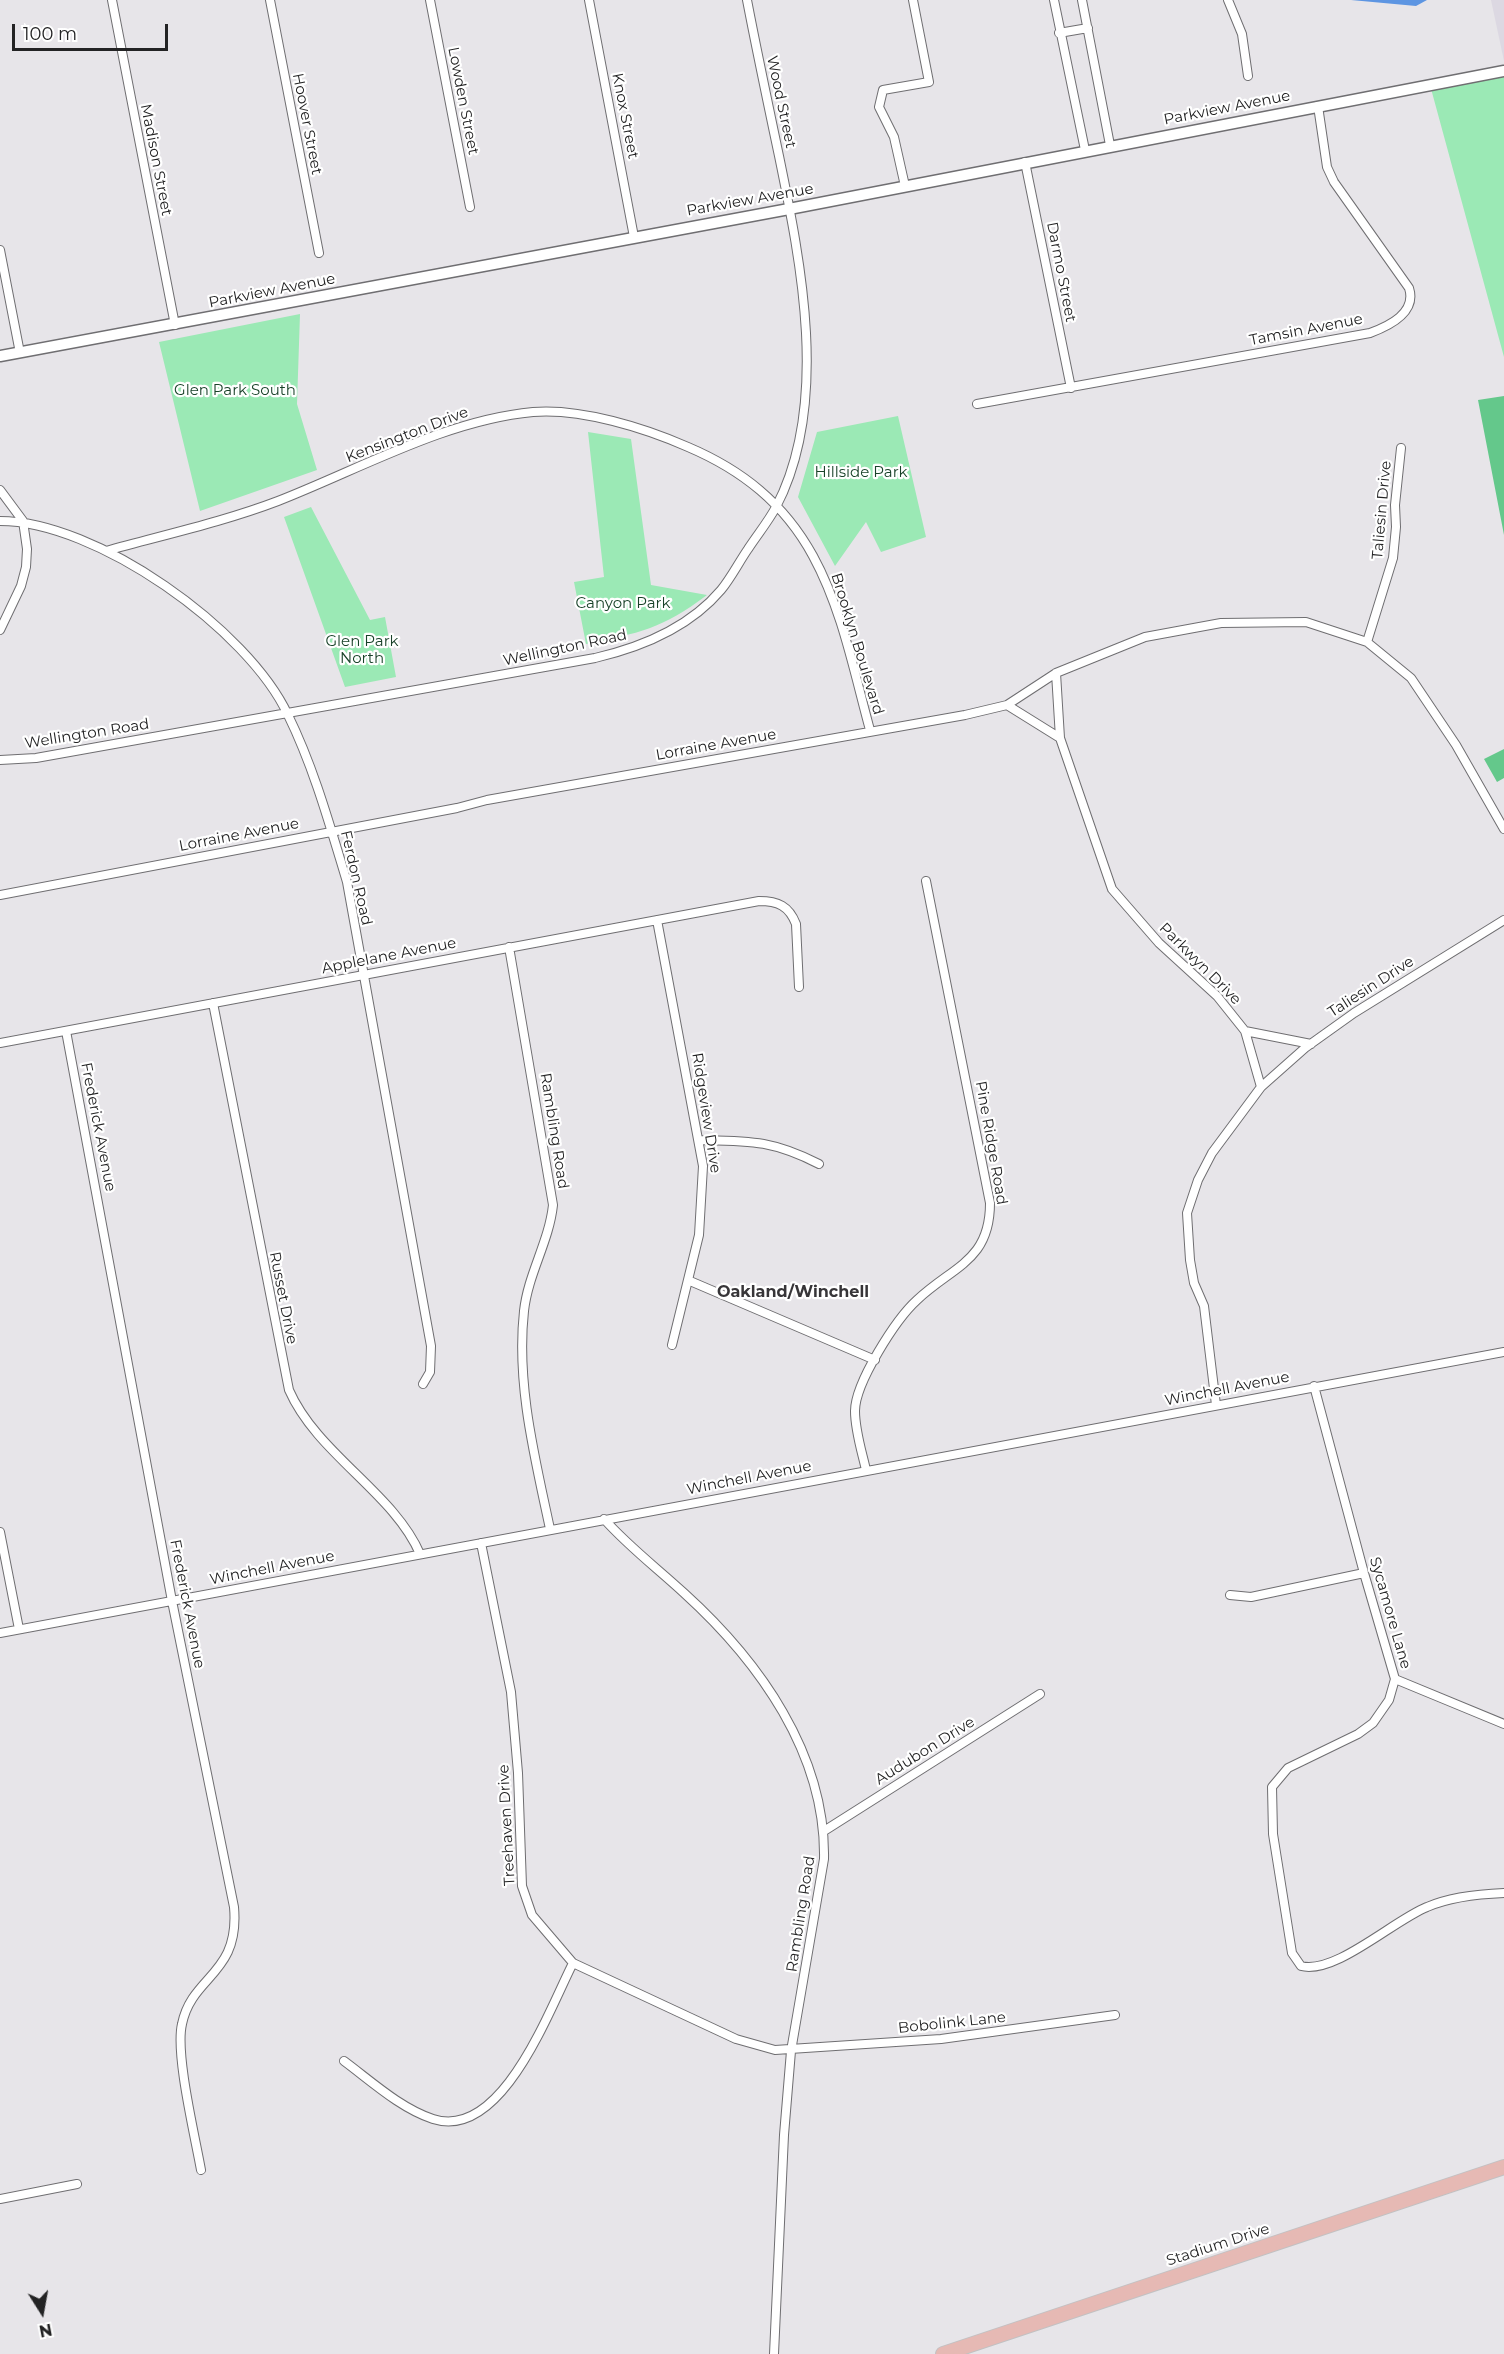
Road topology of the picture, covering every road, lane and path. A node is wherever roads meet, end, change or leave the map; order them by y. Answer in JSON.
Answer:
{"nodes":[{"id":1,"x":112,"y":0,"type":"edge"},
{"id":2,"x":270,"y":0,"type":"edge"},
{"id":3,"x":430,"y":0,"type":"edge"},
{"id":4,"x":589,"y":0,"type":"edge"},
{"id":5,"x":747,"y":0,"type":"edge"},
{"id":6,"x":913,"y":0,"type":"edge"},
{"id":7,"x":1053,"y":0,"type":"edge"},
{"id":8,"x":1082,"y":0,"type":"edge"},
{"id":9,"x":1228,"y":0,"type":"edge"},
{"id":10,"x":1088,"y":28,"type":"junction"},
{"id":11,"x":1059,"y":33,"type":"junction"},
{"id":12,"x":1504,"y":70,"type":"edge"},
{"id":13,"x":1248,"y":76,"type":"dead end"},
{"id":14,"x":1318,"y":106,"type":"junction"},
{"id":15,"x":1110,"y":145,"type":"junction"},
{"id":16,"x":1085,"y":150,"type":"junction"},
{"id":17,"x":1025,"y":162,"type":"junction"},
{"id":18,"x":905,"y":186,"type":"junction"},
{"id":19,"x":470,"y":207,"type":"dead end"},
{"id":20,"x":789,"y":209,"type":"junction"},
{"id":21,"x":634,"y":237,"type":"junction"},
{"id":22,"x":0,"y":250,"type":"edge"},
{"id":23,"x":319,"y":254,"type":"dead end"},
{"id":24,"x":175,"y":325,"type":"junction"},
{"id":25,"x":20,"y":353,"type":"junction"},
{"id":26,"x":0,"y":356,"type":"edge"},
{"id":27,"x":1071,"y":388,"type":"junction"},
{"id":28,"x":977,"y":404,"type":"dead end"},
{"id":29,"x":1401,"y":448,"type":"dead end"},
{"id":30,"x":0,"y":490,"type":"edge"},
{"id":31,"x":776,"y":507,"type":"junction"},
{"id":32,"x":0,"y":521,"type":"edge"},
{"id":33,"x":23,"y":521,"type":"junction"},
{"id":34,"x":106,"y":551,"type":"junction"},
{"id":35,"x":0,"y":630,"type":"edge"},
{"id":36,"x":1367,"y":642,"type":"junction"},
{"id":37,"x":1056,"y":673,"type":"junction"},
{"id":38,"x":1007,"y":705,"type":"junction"},
{"id":39,"x":288,"y":713,"type":"junction"},
{"id":40,"x":870,"y":730,"type":"junction"},
{"id":41,"x":1060,"y":738,"type":"junction"},
{"id":42,"x":0,"y":760,"type":"edge"},
{"id":43,"x":1504,"y":829,"type":"edge"},
{"id":44,"x":332,"y":832,"type":"junction"},
{"id":45,"x":927,"y":880,"type":"dead end"},
{"id":46,"x":0,"y":894,"type":"edge"},
{"id":47,"x":657,"y":920,"type":"junction"},
{"id":48,"x":1504,"y":920,"type":"edge"},
{"id":49,"x":509,"y":947,"type":"junction"},
{"id":50,"x":363,"y":975,"type":"junction"},
{"id":51,"x":800,"y":987,"type":"dead end"},
{"id":52,"x":213,"y":1003,"type":"junction"},
{"id":53,"x":66,"y":1031,"type":"junction"},
{"id":54,"x":1245,"y":1031,"type":"junction"},
{"id":55,"x":0,"y":1043,"type":"edge"},
{"id":56,"x":1311,"y":1044,"type":"junction"},
{"id":57,"x":1261,"y":1087,"type":"junction"},
{"id":58,"x":699,"y":1140,"type":"junction"},
{"id":59,"x":819,"y":1164,"type":"dead end"},
{"id":60,"x":690,"y":1281,"type":"junction"},
{"id":61,"x":672,"y":1345,"type":"dead end"},
{"id":62,"x":1504,"y":1352,"type":"edge"},
{"id":63,"x":875,"y":1360,"type":"junction"},
{"id":64,"x":423,"y":1384,"type":"dead end"},
{"id":65,"x":1314,"y":1386,"type":"junction"},
{"id":66,"x":1216,"y":1405,"type":"junction"},
{"id":67,"x":866,"y":1470,"type":"junction"},
{"id":68,"x":604,"y":1519,"type":"junction"},
{"id":69,"x":550,"y":1529,"type":"junction"},
{"id":70,"x":0,"y":1533,"type":"edge"},
{"id":71,"x":481,"y":1543,"type":"junction"},
{"id":72,"x":420,"y":1554,"type":"junction"},
{"id":73,"x":1364,"y":1573,"type":"junction"},
{"id":74,"x":1230,"y":1595,"type":"dead end"},
{"id":75,"x":172,"y":1601,"type":"junction"},
{"id":76,"x":19,"y":1629,"type":"junction"},
{"id":77,"x":0,"y":1633,"type":"edge"},
{"id":78,"x":1395,"y":1679,"type":"junction"},
{"id":79,"x":1041,"y":1694,"type":"dead end"},
{"id":80,"x":1504,"y":1724,"type":"edge"},
{"id":81,"x":824,"y":1831,"type":"junction"},
{"id":82,"x":1504,"y":1893,"type":"edge"},
{"id":83,"x":573,"y":1964,"type":"junction"},
{"id":84,"x":1115,"y":2015,"type":"dead end"},
{"id":85,"x":791,"y":2050,"type":"junction"},
{"id":86,"x":344,"y":2061,"type":"dead end"},
{"id":87,"x":1504,"y":2167,"type":"edge"},
{"id":88,"x":201,"y":2170,"type":"dead end"},
{"id":89,"x":77,"y":2184,"type":"dead end"},
{"id":90,"x":0,"y":2199,"type":"edge"},
{"id":91,"x":774,"y":2354,"type":"edge"},
{"id":92,"x":943,"y":2354,"type":"edge"}],
"edges":[{"from":1,"to":24,"type":"street","name":"Madison Street"},
{"from":2,"to":23,"type":"street","name":"Hoover Street"},
{"from":3,"to":19,"type":"street","name":"Lowden Street"},
{"from":4,"to":21,"type":"street","name":"Knox Street"},
{"from":5,"to":20,"type":"street","name":"Wood Street"},
{"from":6,"to":18,"type":"street"},
{"from":7,"to":11,"type":"street"},
{"from":8,"to":10,"type":"street"},
{"from":9,"to":13,"type":"street"},
{"from":10,"to":11,"type":"street"},
{"from":10,"to":15,"type":"street"},
{"from":11,"to":16,"type":"street"},
{"from":12,"to":14,"type":"street","name":"Parkview Avenue"},
{"from":14,"to":15,"type":"street","name":"Parkview Avenue"},
{"from":14,"to":27,"type":"street","name":"Tamsin Avenue"},
{"from":15,"to":16,"type":"street","name":"Parkview Avenue"},
{"from":16,"to":17,"type":"street","name":"Parkview Avenue"},
{"from":17,"to":18,"type":"street","name":"Parkview Avenue"},
{"from":17,"to":27,"type":"street","name":"Darmo Street"},
{"from":18,"to":20,"type":"street","name":"Parkview Avenue"},
{"from":20,"to":21,"type":"street","name":"Parkview Avenue"},
{"from":20,"to":31,"type":"street","name":"Wellington Road"},
{"from":21,"to":24,"type":"street","name":"Parkview Avenue"},
{"from":22,"to":25,"type":"street"},
{"from":24,"to":25,"type":"street","name":"Parkview Avenue"},
{"from":25,"to":26,"type":"street","name":"Parkview Avenue"},
{"from":27,"to":28,"type":"street","name":"Tamsin Avenue"},
{"from":29,"to":36,"type":"street","name":"Taliesin Drive"},
{"from":30,"to":33,"type":"street"},
{"from":31,"to":34,"type":"street","name":"Kensington Drive"},
{"from":31,"to":39,"type":"street","name":"Wellington Road"},
{"from":31,"to":40,"type":"street","name":"Brooklyn Boulevard"},
{"from":32,"to":33,"type":"street"},
{"from":33,"to":34,"type":"street","name":"Ferdon Road"},
{"from":33,"to":35,"type":"street"},
{"from":34,"to":39,"type":"street","name":"Ferdon Road"},
{"from":36,"to":37,"type":"street","name":"Lorraine Avenue"},
{"from":36,"to":43,"type":"street","name":"Lorraine Avenue"},
{"from":37,"to":38,"type":"street","name":"Lorraine Avenue"},
{"from":37,"to":41,"type":"street","name":"Parkwyn Drive"},
{"from":38,"to":40,"type":"street","name":"Lorraine Avenue"},
{"from":38,"to":41,"type":"street"},
{"from":39,"to":42,"type":"street","name":"Wellington Road"},
{"from":39,"to":44,"type":"street","name":"Ferdon Road"},
{"from":40,"to":44,"type":"street","name":"Lorraine Avenue"},
{"from":41,"to":54,"type":"street","name":"Parkwyn Drive"},
{"from":44,"to":46,"type":"street","name":"Lorraine Avenue"},
{"from":44,"to":50,"type":"street","name":"Ferdon Road"},
{"from":45,"to":63,"type":"street","name":"Pine Ridge Road"},
{"from":47,"to":49,"type":"street","name":"Applelane Avenue"},
{"from":47,"to":51,"type":"street","name":"Applelane Avenue"},
{"from":47,"to":58,"type":"street","name":"Ridgeview Drive"},
{"from":48,"to":56,"type":"street","name":"Taliesin Drive"},
{"from":49,"to":50,"type":"street","name":"Applelane Avenue"},
{"from":49,"to":69,"type":"street","name":"Rambling Road"},
{"from":50,"to":52,"type":"street","name":"Applelane Avenue"},
{"from":50,"to":64,"type":"street","name":"Ferdon Road"},
{"from":52,"to":53,"type":"street","name":"Applelane Avenue"},
{"from":52,"to":72,"type":"street","name":"Russet Drive"},
{"from":53,"to":55,"type":"street","name":"Applelane Avenue"},
{"from":53,"to":75,"type":"street","name":"Frederick Avenue"},
{"from":54,"to":56,"type":"street"},
{"from":54,"to":57,"type":"street","name":"Parkwyn Drive"},
{"from":56,"to":57,"type":"street","name":"Taliesin Drive"},
{"from":57,"to":66,"type":"street"},
{"from":58,"to":59,"type":"street"},
{"from":58,"to":60,"type":"street","name":"Ridgeview Drive"},
{"from":60,"to":61,"type":"street","name":"Ridgeview Drive"},
{"from":60,"to":63,"type":"street"},
{"from":62,"to":65,"type":"street","name":"Winchell Avenue"},
{"from":63,"to":67,"type":"street","name":"Pine Ridge Road"},
{"from":65,"to":66,"type":"street","name":"Winchell Avenue"},
{"from":65,"to":73,"type":"street","name":"Sycamore Lane"},
{"from":66,"to":67,"type":"street","name":"Winchell Avenue"},
{"from":67,"to":68,"type":"street","name":"Winchell Avenue"},
{"from":68,"to":69,"type":"street","name":"Winchell Avenue"},
{"from":68,"to":81,"type":"street","name":"Rambling Road"},
{"from":69,"to":71,"type":"street","name":"Winchell Avenue"},
{"from":70,"to":76,"type":"street"},
{"from":71,"to":72,"type":"street","name":"Winchell Avenue"},
{"from":71,"to":83,"type":"street","name":"Treehaven Drive"},
{"from":72,"to":75,"type":"street","name":"Winchell Avenue"},
{"from":73,"to":74,"type":"street"},
{"from":73,"to":78,"type":"street","name":"Sycamore Lane"},
{"from":75,"to":76,"type":"street","name":"Winchell Avenue"},
{"from":75,"to":88,"type":"street","name":"Frederick Avenue"},
{"from":76,"to":77,"type":"street","name":"Winchell Avenue"},
{"from":78,"to":80,"type":"street"},
{"from":78,"to":82,"type":"street","name":"Sycamore Lane"},
{"from":79,"to":81,"type":"street","name":"Audubon Drive"},
{"from":81,"to":85,"type":"street","name":"Rambling Road"},
{"from":83,"to":85,"type":"street","name":"Treehaven Drive"},
{"from":83,"to":86,"type":"street"},
{"from":84,"to":85,"type":"street","name":"Bobolink Lane"},
{"from":85,"to":91,"type":"street","name":"Rambling Road"},
{"from":87,"to":92,"type":"main road","name":"Stadium Drive"},
{"from":89,"to":90,"type":"street"}]}
